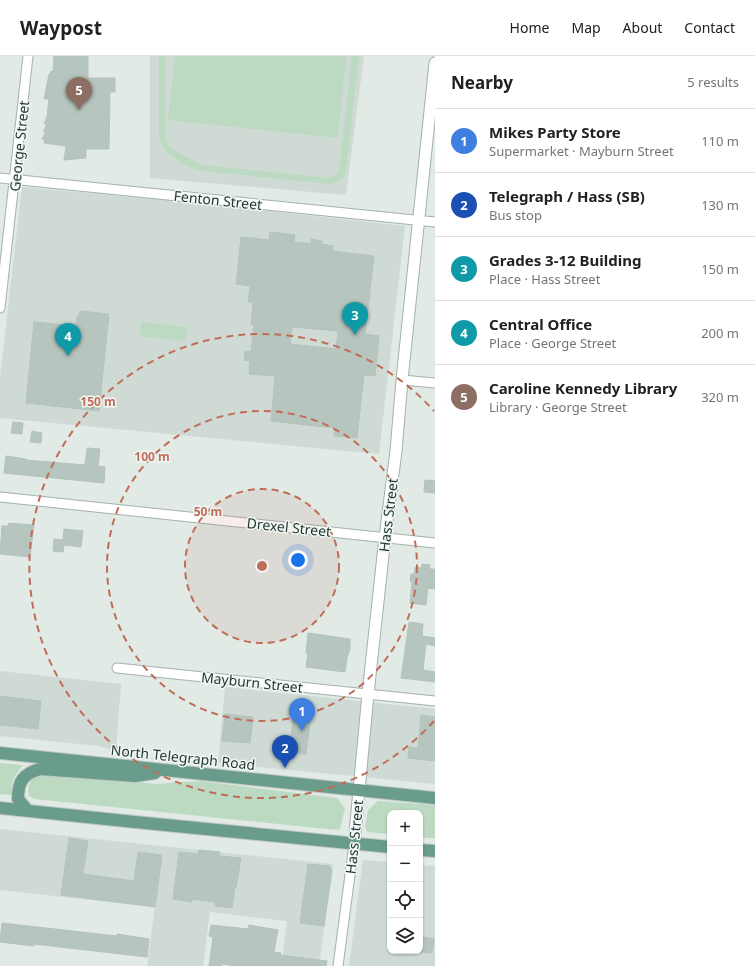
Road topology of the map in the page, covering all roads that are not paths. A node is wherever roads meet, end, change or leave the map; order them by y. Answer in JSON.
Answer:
{"nodes":[{"id":1,"x":28,"y":56,"type":"edge"},
{"id":2,"x":435,"y":64,"type":"edge"},
{"id":3,"x":0,"y":178,"type":"edge"},
{"id":4,"x":15,"y":179,"type":"junction"},
{"id":5,"x":419,"y":221,"type":"junction"},
{"id":6,"x":435,"y":222,"type":"edge"},
{"id":7,"x":0,"y":308,"type":"edge"},
{"id":8,"x":402,"y":380,"type":"junction"},
{"id":9,"x":435,"y":383,"type":"edge"},
{"id":10,"x":0,"y":497,"type":"edge"},
{"id":11,"x":385,"y":537,"type":"junction"},
{"id":12,"x":435,"y":542,"type":"edge"},
{"id":13,"x":117,"y":668,"type":"dead end"},
{"id":14,"x":368,"y":694,"type":"junction"},
{"id":15,"x":435,"y":701,"type":"edge"},
{"id":16,"x":0,"y":753,"type":"edge"},
{"id":17,"x":170,"y":771,"type":"junction"},
{"id":18,"x":358,"y":790,"type":"junction"},
{"id":19,"x":435,"y":798,"type":"edge"},
{"id":20,"x":0,"y":808,"type":"edge"},
{"id":21,"x":28,"y":811,"type":"junction"},
{"id":22,"x":354,"y":844,"type":"junction"},
{"id":23,"x":387,"y":847,"type":"edge"},
{"id":24,"x":423,"y":850,"type":"edge"},
{"id":25,"x":435,"y":852,"type":"edge"},
{"id":26,"x":338,"y":966,"type":"edge"}],
"edges":[{"from":1,"to":4,"type":"street","name":"George Street"},
{"from":2,"to":5,"type":"street","name":"Hass Street"},
{"from":3,"to":4,"type":"street","name":"Fenton Street"},
{"from":4,"to":5,"type":"street","name":"Fenton Street"},
{"from":4,"to":7,"type":"street","name":"George Street"},
{"from":5,"to":6,"type":"street","name":"Fenton Street"},
{"from":5,"to":8,"type":"street","name":"Hass Street"},
{"from":8,"to":9,"type":"street"},
{"from":8,"to":11,"type":"street","name":"Hass Street"},
{"from":10,"to":11,"type":"street","name":"Drexel Street"},
{"from":11,"to":12,"type":"street","name":"Drexel Street"},
{"from":11,"to":14,"type":"street","name":"Hass Street"},
{"from":13,"to":14,"type":"street","name":"Mayburn Street"},
{"from":14,"to":15,"type":"street","name":"Mayburn Street"},
{"from":14,"to":18,"type":"street","name":"Hass Street"},
{"from":16,"to":17,"type":"main road","name":"North Telegraph Road"},
{"from":17,"to":18,"type":"main road","name":"North Telegraph Road"},
{"from":17,"to":21,"type":"main road"},
{"from":18,"to":19,"type":"main road","name":"North Telegraph Road"},
{"from":18,"to":22,"type":"street","name":"Hass Street"},
{"from":20,"to":21,"type":"main road"},
{"from":21,"to":22,"type":"main road"},
{"from":22,"to":23,"type":"main road"},
{"from":22,"to":26,"type":"street","name":"Hass Street"},
{"from":24,"to":25,"type":"main road"}]}
